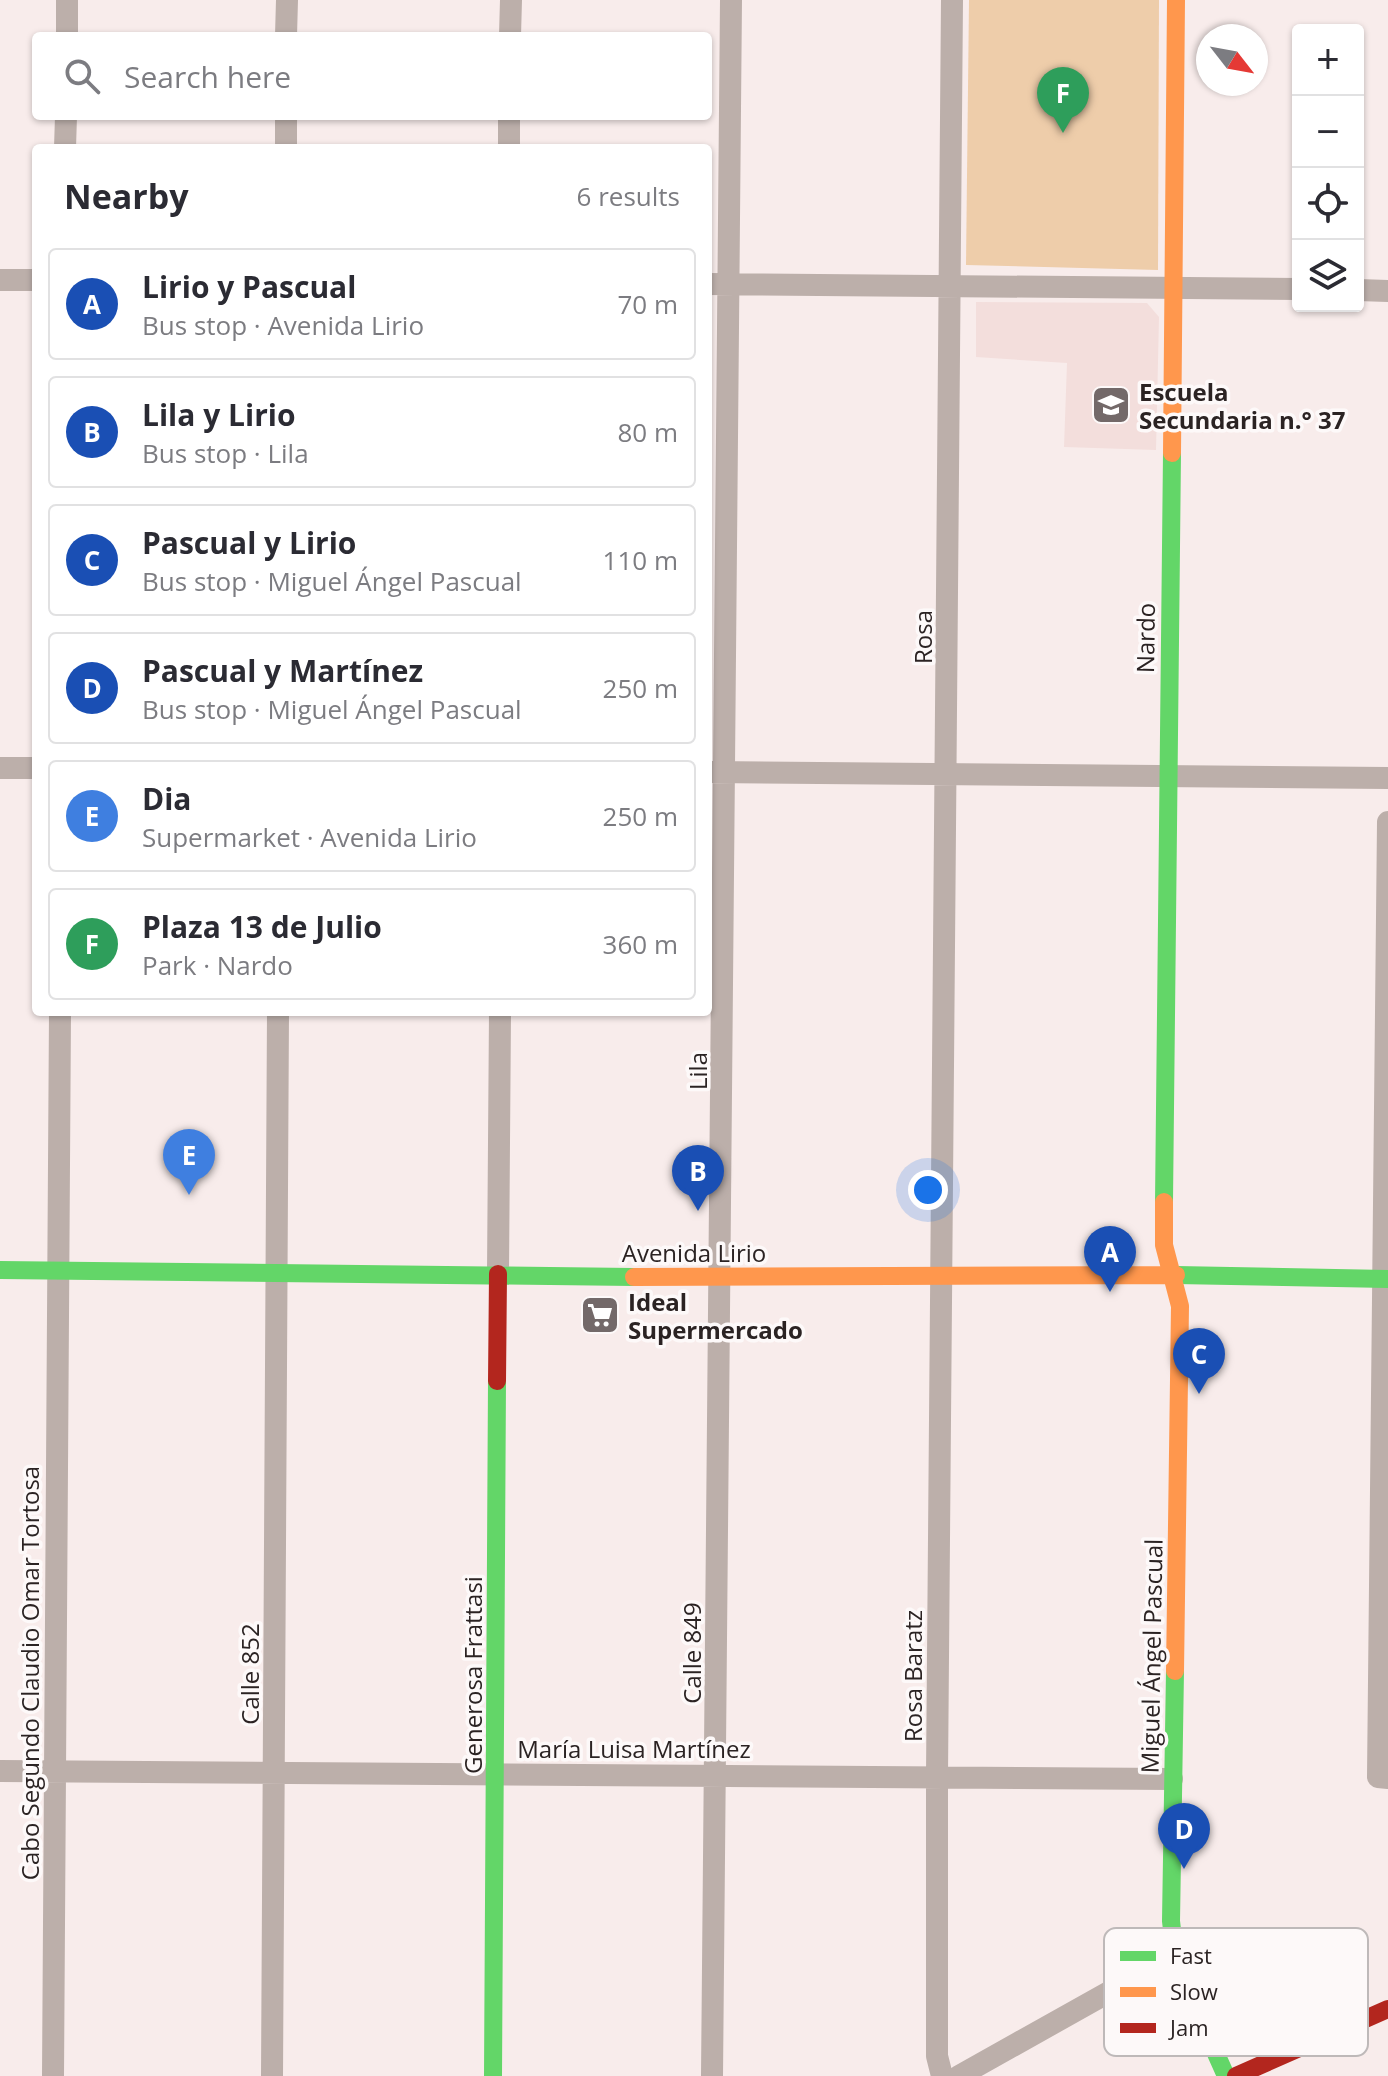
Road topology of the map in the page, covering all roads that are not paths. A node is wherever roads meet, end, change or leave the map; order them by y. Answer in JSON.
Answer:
{"nodes":[{"id":1,"x":67,"y":0,"type":"edge"},
{"id":2,"x":287,"y":0,"type":"edge"},
{"id":3,"x":511,"y":0,"type":"edge"},
{"id":4,"x":731,"y":0,"type":"edge"},
{"id":5,"x":952,"y":0,"type":"edge"},
{"id":6,"x":1176,"y":0,"type":"edge"},
{"id":7,"x":67,"y":32,"type":"edge"},
{"id":8,"x":286,"y":32,"type":"edge"},
{"id":9,"x":510,"y":32,"type":"edge"},
{"id":10,"x":66,"y":120,"type":"edge"},
{"id":11,"x":286,"y":120,"type":"edge"},
{"id":12,"x":509,"y":120,"type":"edge"},
{"id":13,"x":65,"y":144,"type":"edge"},
{"id":14,"x":286,"y":144,"type":"edge"},
{"id":15,"x":509,"y":144,"type":"edge"},
{"id":16,"x":0,"y":280,"type":"edge"},
{"id":17,"x":32,"y":280,"type":"edge"},
{"id":18,"x":719,"y":284,"type":"edge"},
{"id":19,"x":950,"y":285,"type":"junction"},
{"id":20,"x":1175,"y":287,"type":"junction"},
{"id":21,"x":1292,"y":289,"type":"edge"},
{"id":22,"x":1364,"y":290,"type":"edge"},
{"id":23,"x":1388,"y":291,"type":"edge"},
{"id":24,"x":0,"y":768,"type":"edge"},
{"id":25,"x":32,"y":768,"type":"edge"},
{"id":26,"x":715,"y":772,"type":"edge"},
{"id":27,"x":948,"y":774,"type":"junction"},
{"id":28,"x":1167,"y":775,"type":"junction"},
{"id":29,"x":1388,"y":778,"type":"edge"},
{"id":30,"x":1388,"y":822,"type":"edge"},
{"id":31,"x":60,"y":1016,"type":"edge"},
{"id":32,"x":278,"y":1016,"type":"edge"},
{"id":33,"x":500,"y":1016,"type":"edge"},
{"id":34,"x":0,"y":1270,"type":"edge"},
{"id":35,"x":59,"y":1270,"type":"junction"},
{"id":36,"x":277,"y":1273,"type":"junction"},
{"id":37,"x":498,"y":1274,"type":"junction"},
{"id":38,"x":941,"y":1275,"type":"junction"},
{"id":39,"x":1171,"y":1276,"type":"junction"},
{"id":40,"x":719,"y":1278,"type":"junction"},
{"id":41,"x":1386,"y":1279,"type":"edge"},
{"id":42,"x":0,"y":1771,"type":"edge"},
{"id":43,"x":54,"y":1772,"type":"junction"},
{"id":44,"x":274,"y":1773,"type":"junction"},
{"id":45,"x":495,"y":1774,"type":"junction"},
{"id":46,"x":716,"y":1774,"type":"junction"},
{"id":47,"x":937,"y":1775,"type":"junction"},
{"id":48,"x":1383,"y":1778,"type":"edge"},
{"id":49,"x":1172,"y":1779,"type":"junction"},
{"id":50,"x":1175,"y":1928,"type":"edge"},
{"id":51,"x":1104,"y":1995,"type":"edge"},
{"id":52,"x":1388,"y":2009,"type":"edge"},
{"id":53,"x":1368,"y":2018,"type":"edge"},
{"id":54,"x":1218,"y":2056,"type":"edge"},
{"id":55,"x":1281,"y":2056,"type":"edge"},
{"id":56,"x":53,"y":2076,"type":"edge"},
{"id":57,"x":272,"y":2076,"type":"edge"},
{"id":58,"x":493,"y":2076,"type":"edge"},
{"id":59,"x":712,"y":2076,"type":"edge"},
{"id":60,"x":942,"y":2076,"type":"edge"},
{"id":61,"x":959,"y":2076,"type":"edge"},
{"id":62,"x":1226,"y":2076,"type":"edge"},
{"id":63,"x":1236,"y":2076,"type":"edge"}],
"edges":[{"from":1,"to":7,"type":"street"},
{"from":2,"to":8,"type":"street"},
{"from":3,"to":9,"type":"street"},
{"from":4,"to":18,"type":"street","name":"Lila"},
{"from":5,"to":19,"type":"street","name":"Rosa"},
{"from":6,"to":20,"type":"main road","name":"Nardo"},
{"from":10,"to":13,"type":"street"},
{"from":11,"to":14,"type":"street"},
{"from":12,"to":15,"type":"street"},
{"from":16,"to":17,"type":"street"},
{"from":18,"to":19,"type":"street"},
{"from":18,"to":26,"type":"street","name":"Lila"},
{"from":19,"to":20,"type":"street"},
{"from":19,"to":27,"type":"street","name":"Rosa"},
{"from":20,"to":21,"type":"street"},
{"from":20,"to":28,"type":"main road","name":"Nardo"},
{"from":22,"to":23,"type":"street"},
{"from":24,"to":25,"type":"street"},
{"from":26,"to":27,"type":"street"},
{"from":26,"to":40,"type":"street","name":"Lila"},
{"from":27,"to":28,"type":"street"},
{"from":27,"to":38,"type":"street","name":"Rosa"},
{"from":28,"to":29,"type":"street"},
{"from":28,"to":39,"type":"main road","name":"Nardo"},
{"from":30,"to":41,"type":"street"},
{"from":31,"to":35,"type":"street","name":"Cabo Segundo Claudio Omar Tortosa"},
{"from":32,"to":36,"type":"street","name":"Calle 852"},
{"from":33,"to":37,"type":"street"},
{"from":34,"to":35,"type":"main road","name":"Avenida Lirio"},
{"from":35,"to":36,"type":"main road","name":"Avenida Lirio"},
{"from":35,"to":43,"type":"street","name":"Cabo Segundo Claudio Omar Tortosa"},
{"from":36,"to":37,"type":"main road","name":"Avenida Lirio"},
{"from":36,"to":44,"type":"street","name":"Calle 852"},
{"from":37,"to":40,"type":"main road","name":"Avenida Lirio"},
{"from":37,"to":45,"type":"main road","name":"Generosa Frattasi"},
{"from":38,"to":39,"type":"main road","name":"Avenida Lirio"},
{"from":38,"to":40,"type":"main road","name":"Avenida Lirio"},
{"from":38,"to":47,"type":"street","name":"Rosa Baratz"},
{"from":39,"to":41,"type":"main road","name":"Avenida Lirio"},
{"from":39,"to":49,"type":"main road","name":"Miguel Ángel Pascual"},
{"from":40,"to":46,"type":"street","name":"Calle 849"},
{"from":41,"to":48,"type":"street"},
{"from":42,"to":43,"type":"street","name":"María Luisa Martínez"},
{"from":43,"to":44,"type":"street","name":"María Luisa Martínez"},
{"from":43,"to":56,"type":"street","name":"Cabo Segundo Claudio Omar Tortosa"},
{"from":44,"to":45,"type":"street","name":"María Luisa Martínez"},
{"from":44,"to":57,"type":"street","name":"Calle 852"},
{"from":45,"to":46,"type":"street","name":"María Luisa Martínez"},
{"from":45,"to":58,"type":"main road","name":"Generosa Frattasi"},
{"from":46,"to":47,"type":"street","name":"María Luisa Martínez"},
{"from":46,"to":59,"type":"street","name":"Calle 849"},
{"from":47,"to":49,"type":"street","name":"María Luisa Martínez"},
{"from":47,"to":60,"type":"street","name":"Rosa Baratz"},
{"from":49,"to":50,"type":"main road","name":"Miguel Ángel Pascual"},
{"from":51,"to":61,"type":"street"},
{"from":52,"to":53,"type":"main road"},
{"from":54,"to":62,"type":"main road","name":"Miguel Ángel Pascual"},
{"from":55,"to":63,"type":"main road"}]}
